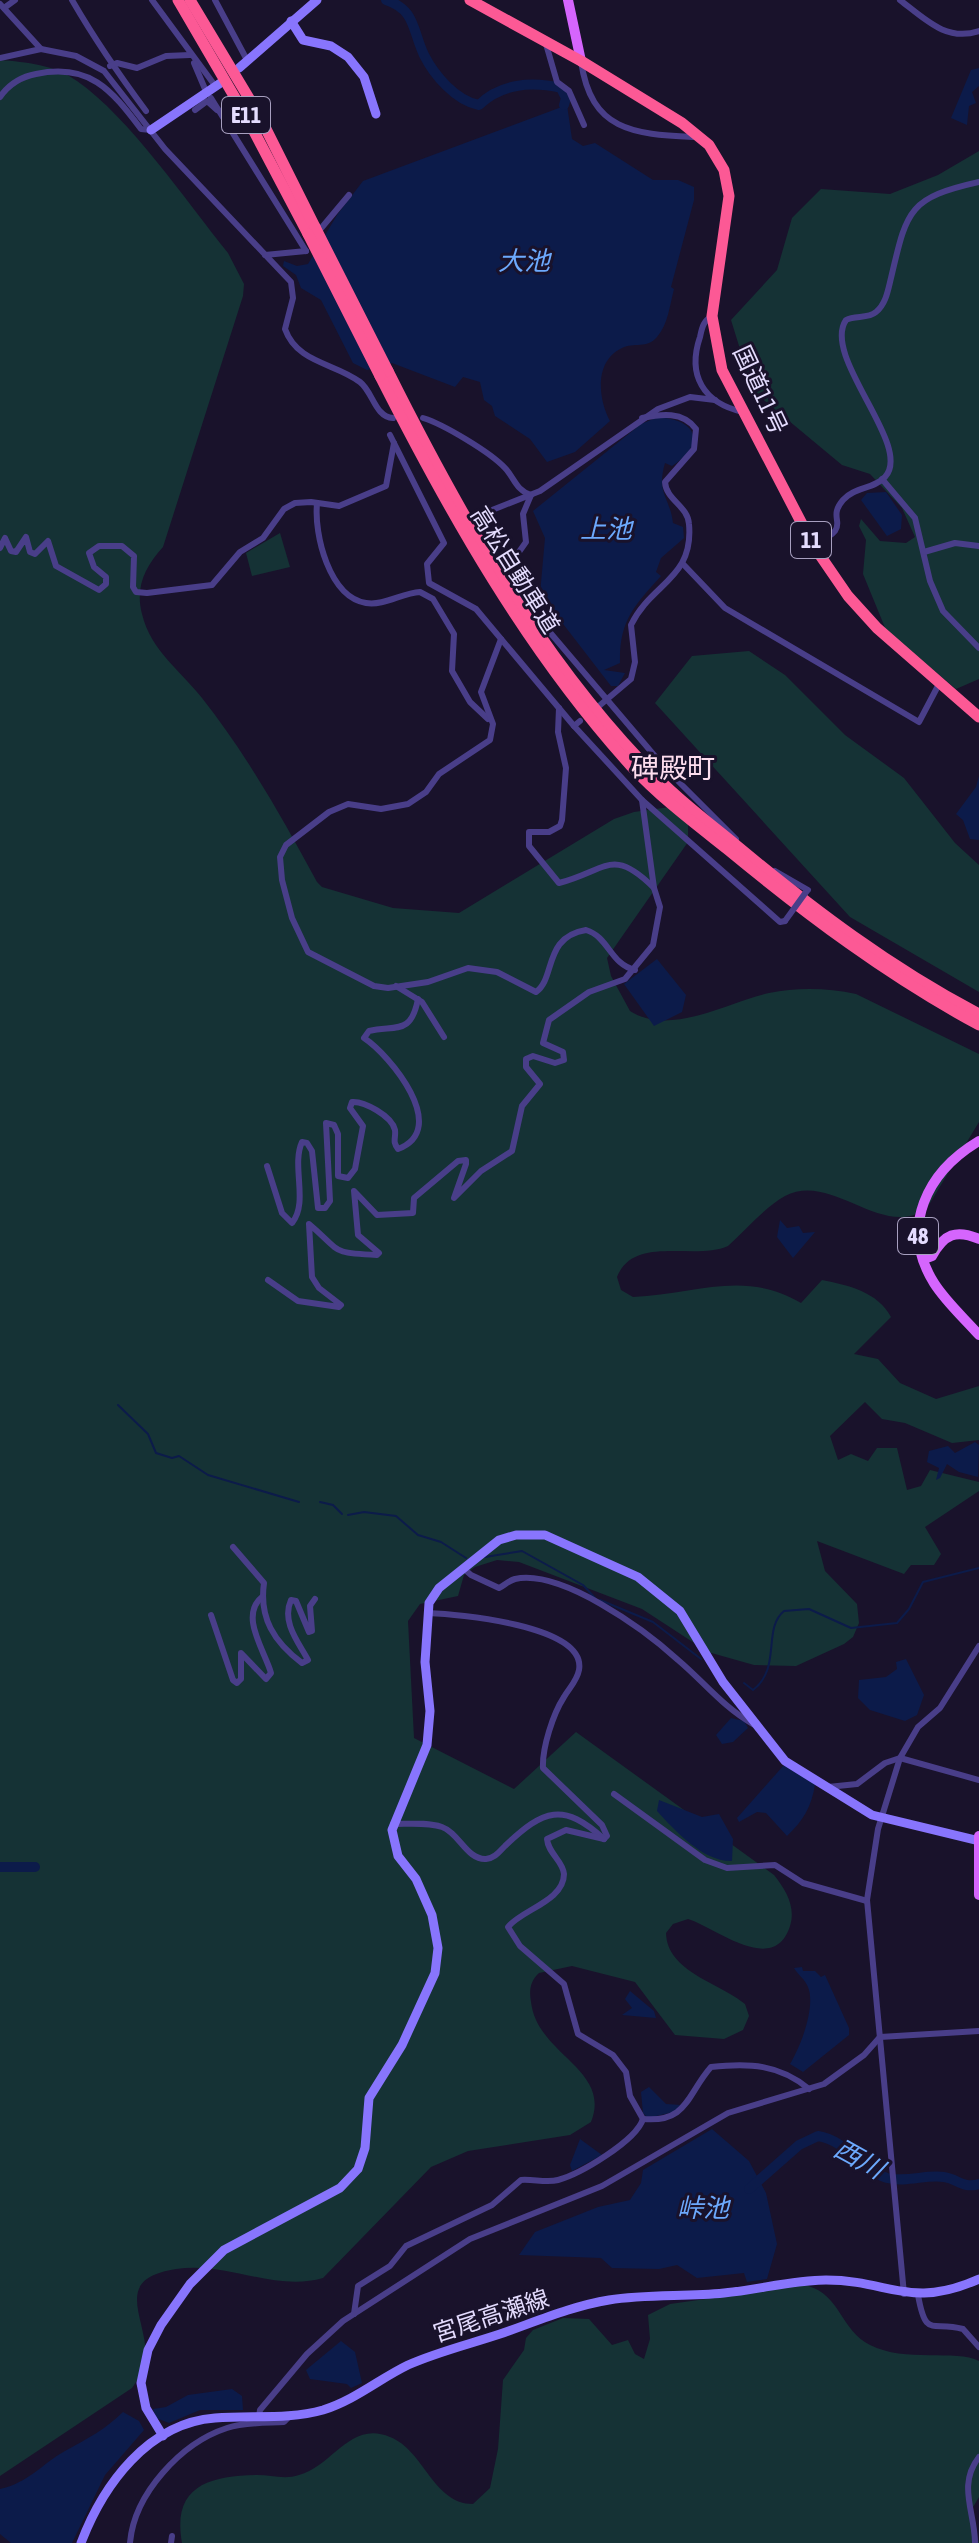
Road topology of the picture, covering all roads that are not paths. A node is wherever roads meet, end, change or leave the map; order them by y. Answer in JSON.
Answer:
{"nodes":[{"id":1,"x":15,"y":0,"type":"edge"},
{"id":2,"x":72,"y":0,"type":"edge"},
{"id":3,"x":152,"y":0,"type":"edge"},
{"id":4,"x":178,"y":0,"type":"edge"},
{"id":5,"x":190,"y":0,"type":"edge"},
{"id":6,"x":215,"y":0,"type":"edge"},
{"id":7,"x":317,"y":0,"type":"edge"},
{"id":8,"x":470,"y":0,"type":"edge"},
{"id":9,"x":568,"y":0,"type":"edge"},
{"id":10,"x":900,"y":0,"type":"edge"},
{"id":11,"x":2,"y":6,"type":"edge"},
{"id":12,"x":291,"y":21,"type":"junction"},
{"id":13,"x":979,"y":31,"type":"edge"},
{"id":14,"x":546,"y":44,"type":"junction"},
{"id":15,"x":41,"y":49,"type":"junction"},
{"id":16,"x":191,"y":56,"type":"junction"},
{"id":17,"x":0,"y":58,"type":"edge"},
{"id":18,"x":247,"y":60,"type":"junction"},
{"id":19,"x":581,"y":61,"type":"junction"},
{"id":20,"x":111,"y":65,"type":"junction"},
{"id":21,"x":239,"y":68,"type":"dead end"},
{"id":22,"x":104,"y":71,"type":"junction"},
{"id":23,"x":219,"y":85,"type":"joint"},
{"id":24,"x":205,"y":89,"type":"dead end"},
{"id":25,"x":0,"y":97,"type":"edge"},
{"id":26,"x":211,"y":98,"type":"dead end"},
{"id":27,"x":195,"y":110,"type":"dead end"},
{"id":28,"x":146,"y":111,"type":"dead end"},
{"id":29,"x":222,"y":113,"type":"junction"},
{"id":30,"x":376,"y":114,"type":"dead end"},
{"id":31,"x":584,"y":125,"type":"dead end"},
{"id":32,"x":151,"y":130,"type":"junction"},
{"id":33,"x":698,"y":134,"type":"junction"},
{"id":34,"x":979,"y":182,"type":"edge"},
{"id":35,"x":349,"y":195,"type":"dead end"},
{"id":36,"x":312,"y":230,"type":"junction"},
{"id":37,"x":306,"y":251,"type":"junction"},
{"id":38,"x":265,"y":255,"type":"junction"},
{"id":39,"x":712,"y":316,"type":"junction"},
{"id":40,"x":384,"y":374,"type":"junction"},
{"id":41,"x":715,"y":400,"type":"junction"},
{"id":42,"x":743,"y":412,"type":"junction"},
{"id":43,"x":393,"y":418,"type":"dead end"},
{"id":44,"x":423,"y":418,"type":"dead end"},
{"id":45,"x":642,"y":418,"type":"junction"},
{"id":46,"x":390,"y":435,"type":"dead end"},
{"id":47,"x":394,"y":443,"type":"junction"},
{"id":48,"x":882,"y":479,"type":"junction"},
{"id":49,"x":531,"y":495,"type":"junction"},
{"id":50,"x":317,"y":504,"type":"junction"},
{"id":51,"x":471,"y":523,"type":"dead end"},
{"id":52,"x":453,"y":537,"type":"dead end"},
{"id":53,"x":444,"y":543,"type":"junction"},
{"id":54,"x":813,"y":545,"type":"junction"},
{"id":55,"x":979,"y":546,"type":"edge"},
{"id":56,"x":0,"y":548,"type":"edge"},
{"id":57,"x":924,"y":552,"type":"junction"},
{"id":58,"x":684,"y":565,"type":"junction"},
{"id":59,"x":501,"y":639,"type":"junction"},
{"id":60,"x":979,"y":648,"type":"edge"},
{"id":61,"x":939,"y":684,"type":"junction"},
{"id":62,"x":606,"y":698,"type":"junction"},
{"id":63,"x":599,"y":706,"type":"dead end"},
{"id":64,"x":559,"y":708,"type":"junction"},
{"id":65,"x":979,"y":717,"type":"edge"},
{"id":66,"x":493,"y":724,"type":"junction"},
{"id":67,"x":642,"y":800,"type":"junction"},
{"id":68,"x":654,"y":888,"type":"junction"},
{"id":69,"x":635,"y":970,"type":"junction"},
{"id":70,"x":396,"y":986,"type":"junction"},
{"id":71,"x":418,"y":999,"type":"junction"},
{"id":72,"x":979,"y":1014,"type":"edge"},
{"id":73,"x":979,"y":1025,"type":"edge"},
{"id":74,"x":444,"y":1037,"type":"dead end"},
{"id":75,"x":979,"y":1141,"type":"edge"},
{"id":76,"x":267,"y":1166,"type":"dead end"},
{"id":77,"x":979,"y":1239,"type":"edge"},
{"id":78,"x":924,"y":1259,"type":"junction"},
{"id":79,"x":268,"y":1280,"type":"dead end"},
{"id":80,"x":979,"y":1335,"type":"edge"},
{"id":81,"x":233,"y":1547,"type":"dead end"},
{"id":82,"x":463,"y":1568,"type":"junction"},
{"id":83,"x":262,"y":1597,"type":"junction"},
{"id":84,"x":315,"y":1599,"type":"dead end"},
{"id":85,"x":428,"y":1613,"type":"junction"},
{"id":86,"x":211,"y":1615,"type":"dead end"},
{"id":87,"x":979,"y":1646,"type":"edge"},
{"id":88,"x":753,"y":1724,"type":"junction"},
{"id":89,"x":900,"y":1758,"type":"junction"},
{"id":90,"x":979,"y":1780,"type":"edge"},
{"id":91,"x":824,"y":1787,"type":"junction"},
{"id":92,"x":614,"y":1794,"type":"dead end"},
{"id":93,"x":882,"y":1819,"type":"junction"},
{"id":94,"x":393,"y":1824,"type":"junction"},
{"id":95,"x":604,"y":1839,"type":"junction"},
{"id":96,"x":979,"y":1839,"type":"edge"},
{"id":97,"x":979,"y":1895,"type":"edge"},
{"id":98,"x":867,"y":1901,"type":"junction"},
{"id":99,"x":979,"y":2031,"type":"edge"},
{"id":100,"x":880,"y":2037,"type":"junction"},
{"id":101,"x":809,"y":2089,"type":"junction"},
{"id":102,"x":643,"y":2119,"type":"junction"},
{"id":103,"x":979,"y":2279,"type":"edge"},
{"id":104,"x":904,"y":2294,"type":"junction"},
{"id":105,"x":918,"y":2295,"type":"junction"},
{"id":106,"x":354,"y":2314,"type":"junction"},
{"id":107,"x":979,"y":2347,"type":"edge"},
{"id":108,"x":259,"y":2416,"type":"junction"},
{"id":109,"x":289,"y":2417,"type":"junction"},
{"id":110,"x":163,"y":2436,"type":"junction"},
{"id":111,"x":979,"y":2457,"type":"edge"},
{"id":112,"x":81,"y":2543,"type":"edge"},
{"id":113,"x":130,"y":2543,"type":"edge"},
{"id":114,"x":975,"y":2543,"type":"edge"}],
"edges":[{"from":1,"to":11,"type":"street"},
{"from":2,"to":20,"type":"street"},
{"from":3,"to":16,"type":"street"},
{"from":4,"to":36,"type":"highway","name":"高松自動車道","number":"E11"},
{"from":5,"to":36,"type":"highway","name":"高松自動車道","number":"E11"},
{"from":6,"to":18,"type":"street"},
{"from":7,"to":12,"type":"street"},
{"from":8,"to":14,"type":"highway","name":"国道11号","number":"11"},
{"from":9,"to":19,"type":"main road"},
{"from":10,"to":13,"type":"street"},
{"from":11,"to":15,"type":"street"},
{"from":12,"to":18,"type":"street"},
{"from":12,"to":30,"type":"street"},
{"from":14,"to":19,"type":"highway","name":"国道11号","number":"11"},
{"from":14,"to":31,"type":"street"},
{"from":15,"to":17,"type":"street"},
{"from":15,"to":22,"type":"street"},
{"from":16,"to":20,"type":"street"},
{"from":16,"to":23,"type":"street"},
{"from":16,"to":24,"type":"street"},
{"from":18,"to":21,"type":"street"},
{"from":19,"to":33,"type":"highway","name":"国道11号","number":"11"},
{"from":19,"to":33,"type":"street"},
{"from":20,"to":22,"type":"street"},
{"from":20,"to":28,"type":"street"},
{"from":22,"to":32,"type":"street"},
{"from":23,"to":32,"type":"street"},
{"from":25,"to":32,"type":"street"},
{"from":26,"to":29,"type":"street"},
{"from":27,"to":29,"type":"street"},
{"from":29,"to":37,"type":"street"},
{"from":32,"to":38,"type":"street"},
{"from":33,"to":39,"type":"highway","name":"国道11号","number":"11"},
{"from":34,"to":48,"type":"street"},
{"from":35,"to":37,"type":"street"},
{"from":36,"to":40,"type":"highway","name":"高松自動車道","number":"E11","bridge":true},
{"from":37,"to":38,"type":"street"},
{"from":38,"to":43,"type":"street"},
{"from":39,"to":41,"type":"street"},
{"from":39,"to":42,"type":"highway","name":"国道11号","number":"11"},
{"from":40,"to":72,"type":"highway","name":"高松自動車道","number":"E11"},
{"from":40,"to":73,"type":"highway","name":"高松自動車道","number":"E11"},
{"from":41,"to":42,"type":"street"},
{"from":41,"to":45,"type":"street"},
{"from":42,"to":54,"type":"highway","name":"国道11号","number":"11"},
{"from":44,"to":49,"type":"street"},
{"from":45,"to":49,"type":"street"},
{"from":45,"to":58,"type":"street"},
{"from":46,"to":47,"type":"street"},
{"from":47,"to":50,"type":"street"},
{"from":47,"to":53,"type":"street"},
{"from":48,"to":54,"type":"street"},
{"from":48,"to":57,"type":"street"},
{"from":49,"to":51,"type":"street"},
{"from":49,"to":62,"type":"street"},
{"from":50,"to":56,"type":"street"},
{"from":50,"to":66,"type":"street"},
{"from":52,"to":53,"type":"street"},
{"from":53,"to":59,"type":"street"},
{"from":54,"to":61,"type":"highway","name":"国道11号","number":"11"},
{"from":55,"to":57,"type":"street"},
{"from":57,"to":60,"type":"street"},
{"from":58,"to":61,"type":"street"},
{"from":58,"to":62,"type":"street"},
{"from":59,"to":64,"type":"street"},
{"from":59,"to":66,"type":"street"},
{"from":61,"to":65,"type":"highway","name":"国道11号","number":"11"},
{"from":62,"to":63,"type":"street"},
{"from":62,"to":67,"type":"street","bridge":true},
{"from":64,"to":67,"type":"street"},
{"from":64,"to":68,"type":"street"},
{"from":66,"to":70,"type":"street"},
{"from":67,"to":68,"type":"street"},
{"from":68,"to":69,"type":"street"},
{"from":69,"to":70,"type":"street"},
{"from":69,"to":79,"type":"street"},
{"from":70,"to":71,"type":"street"},
{"from":71,"to":74,"type":"street"},
{"from":71,"to":76,"type":"street"},
{"from":75,"to":78,"type":"main road","number":"48"},
{"from":77,"to":78,"type":"main road","number":"48"},
{"from":78,"to":80,"type":"main road","number":"48"},
{"from":81,"to":83,"type":"street"},
{"from":82,"to":85,"type":"street"},
{"from":82,"to":88,"type":"street"},
{"from":82,"to":88,"type":"street"},
{"from":83,"to":84,"type":"street"},
{"from":83,"to":86,"type":"street"},
{"from":85,"to":94,"type":"street"},
{"from":85,"to":95,"type":"street"},
{"from":87,"to":89,"type":"street"},
{"from":88,"to":91,"type":"street"},
{"from":89,"to":90,"type":"street"},
{"from":89,"to":91,"type":"street"},
{"from":89,"to":93,"type":"street"},
{"from":91,"to":93,"type":"street"},
{"from":92,"to":98,"type":"street"},
{"from":93,"to":96,"type":"street"},
{"from":93,"to":98,"type":"street"},
{"from":94,"to":95,"type":"street"},
{"from":94,"to":110,"type":"street"},
{"from":95,"to":102,"type":"street"},
{"from":96,"to":97,"type":"main road"},
{"from":98,"to":100,"type":"street"},
{"from":99,"to":100,"type":"street"},
{"from":100,"to":101,"type":"street"},
{"from":100,"to":104,"type":"street"},
{"from":101,"to":102,"type":"street"},
{"from":101,"to":106,"type":"street"},
{"from":102,"to":106,"type":"street"},
{"from":103,"to":105,"type":"street","name":"宮尾高瀬線"},
{"from":104,"to":105,"type":"street","name":"宮尾高瀬線"},
{"from":104,"to":109,"type":"street","name":"宮尾高瀬線"},
{"from":105,"to":107,"type":"street"},
{"from":106,"to":108,"type":"street"},
{"from":108,"to":109,"type":"street","name":"宮尾高瀬線"},
{"from":108,"to":110,"type":"street","name":"宮尾高瀬線"},
{"from":109,"to":113,"type":"street"},
{"from":110,"to":112,"type":"street","name":"宮尾高瀬線"},
{"from":111,"to":114,"type":"street"}]}
